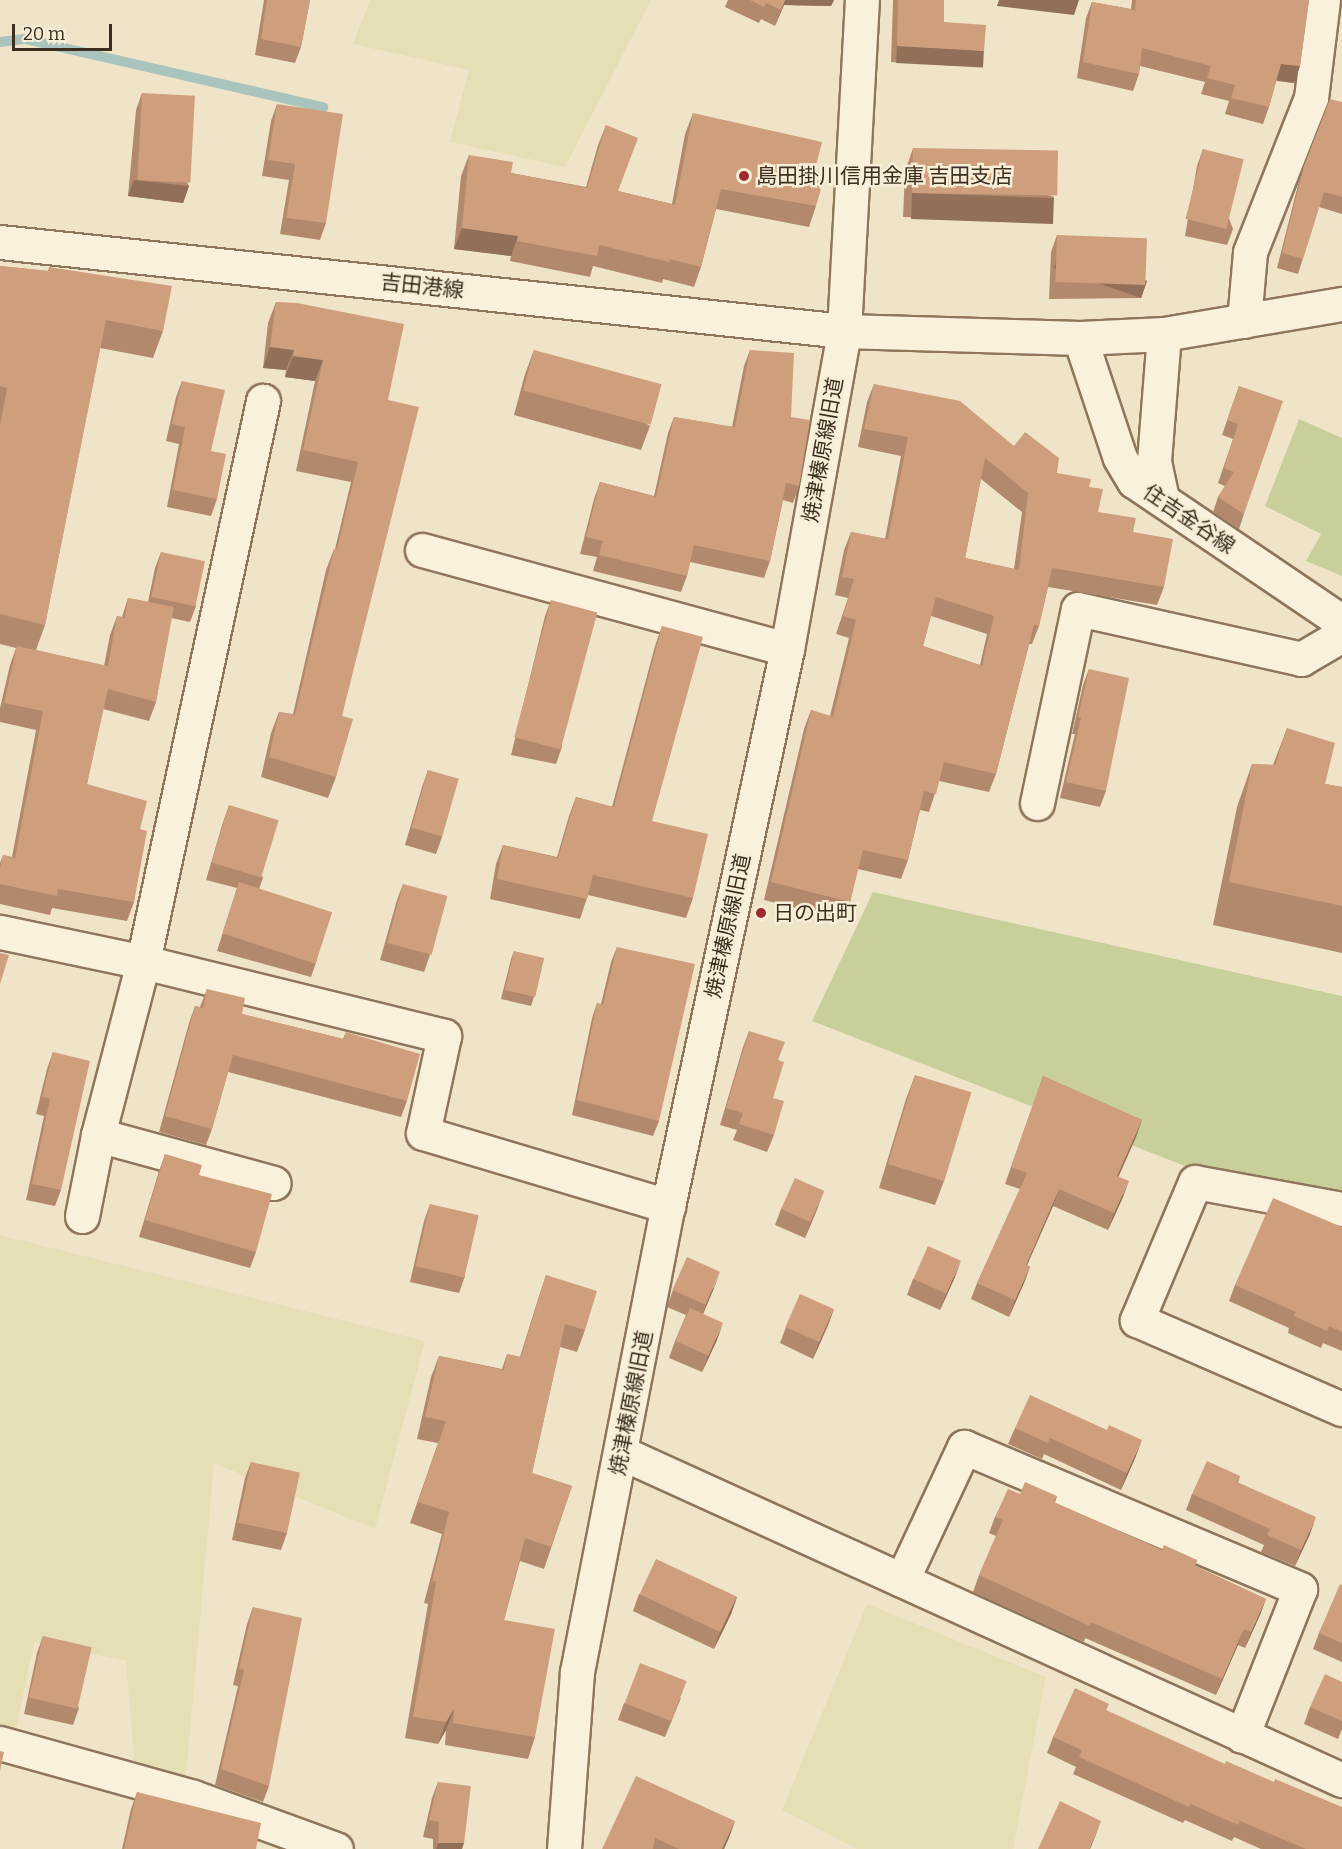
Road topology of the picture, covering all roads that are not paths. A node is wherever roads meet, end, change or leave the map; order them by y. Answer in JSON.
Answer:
{"nodes":[{"id":1,"x":862,"y":0,"type":"edge"},
{"id":2,"x":1323,"y":0,"type":"edge"},
{"id":3,"x":0,"y":242,"type":"edge"},
{"id":4,"x":1342,"y":303,"type":"edge"},
{"id":5,"x":1244,"y":321,"type":"junction"},
{"id":6,"x":844,"y":331,"type":"junction"},
{"id":7,"x":1164,"y":334,"type":"junction"},
{"id":8,"x":1080,"y":338,"type":"junction"},
{"id":9,"x":263,"y":401,"type":"dead end"},
{"id":10,"x":1162,"y":499,"type":"junction"},
{"id":11,"x":422,"y":550,"type":"dead end"},
{"id":12,"x":1342,"y":622,"type":"edge"},
{"id":13,"x":1342,"y":635,"type":"edge"},
{"id":14,"x":787,"y":649,"type":"junction"},
{"id":15,"x":1037,"y":802,"type":"dead end"},
{"id":16,"x":0,"y":932,"type":"edge"},
{"id":17,"x":143,"y":962,"type":"junction"},
{"id":18,"x":98,"y":1135,"type":"junction"},
{"id":19,"x":274,"y":1183,"type":"dead end"},
{"id":20,"x":668,"y":1206,"type":"junction"},
{"id":21,"x":1342,"y":1209,"type":"edge"},
{"id":22,"x":82,"y":1216,"type":"dead end"},
{"id":23,"x":1342,"y":1409,"type":"edge"},
{"id":24,"x":622,"y":1453,"type":"junction"},
{"id":25,"x":902,"y":1581,"type":"junction"},
{"id":26,"x":1242,"y":1736,"type":"junction"},
{"id":27,"x":0,"y":1743,"type":"edge"},
{"id":28,"x":1342,"y":1780,"type":"edge"},
{"id":29,"x":336,"y":1849,"type":"edge"},
{"id":30,"x":564,"y":1849,"type":"edge"}],
"edges":[{"from":1,"to":6,"type":"street","name":"焼津榛原線旧道"},
{"from":2,"to":5,"type":"street"},
{"from":3,"to":6,"type":"street","name":"吉田港線"},
{"from":4,"to":5,"type":"street"},
{"from":5,"to":7,"type":"street"},
{"from":6,"to":8,"type":"street"},
{"from":6,"to":14,"type":"street","name":"焼津榛原線旧道"},
{"from":7,"to":8,"type":"street"},
{"from":7,"to":10,"type":"street"},
{"from":8,"to":10,"type":"street","name":"住吉金谷線"},
{"from":9,"to":17,"type":"street"},
{"from":10,"to":12,"type":"street","name":"住吉金谷線"},
{"from":11,"to":14,"type":"street"},
{"from":13,"to":15,"type":"street"},
{"from":14,"to":20,"type":"street","name":"焼津榛原線旧道"},
{"from":16,"to":17,"type":"street"},
{"from":17,"to":18,"type":"street"},
{"from":17,"to":20,"type":"street"},
{"from":18,"to":19,"type":"street"},
{"from":18,"to":22,"type":"street"},
{"from":20,"to":24,"type":"street","name":"焼津榛原線旧道"},
{"from":21,"to":23,"type":"street"},
{"from":24,"to":25,"type":"street"},
{"from":24,"to":30,"type":"street","name":"焼津榛原線旧道"},
{"from":25,"to":26,"type":"street"},
{"from":25,"to":26,"type":"street"},
{"from":26,"to":28,"type":"street"},
{"from":27,"to":29,"type":"street"}]}
